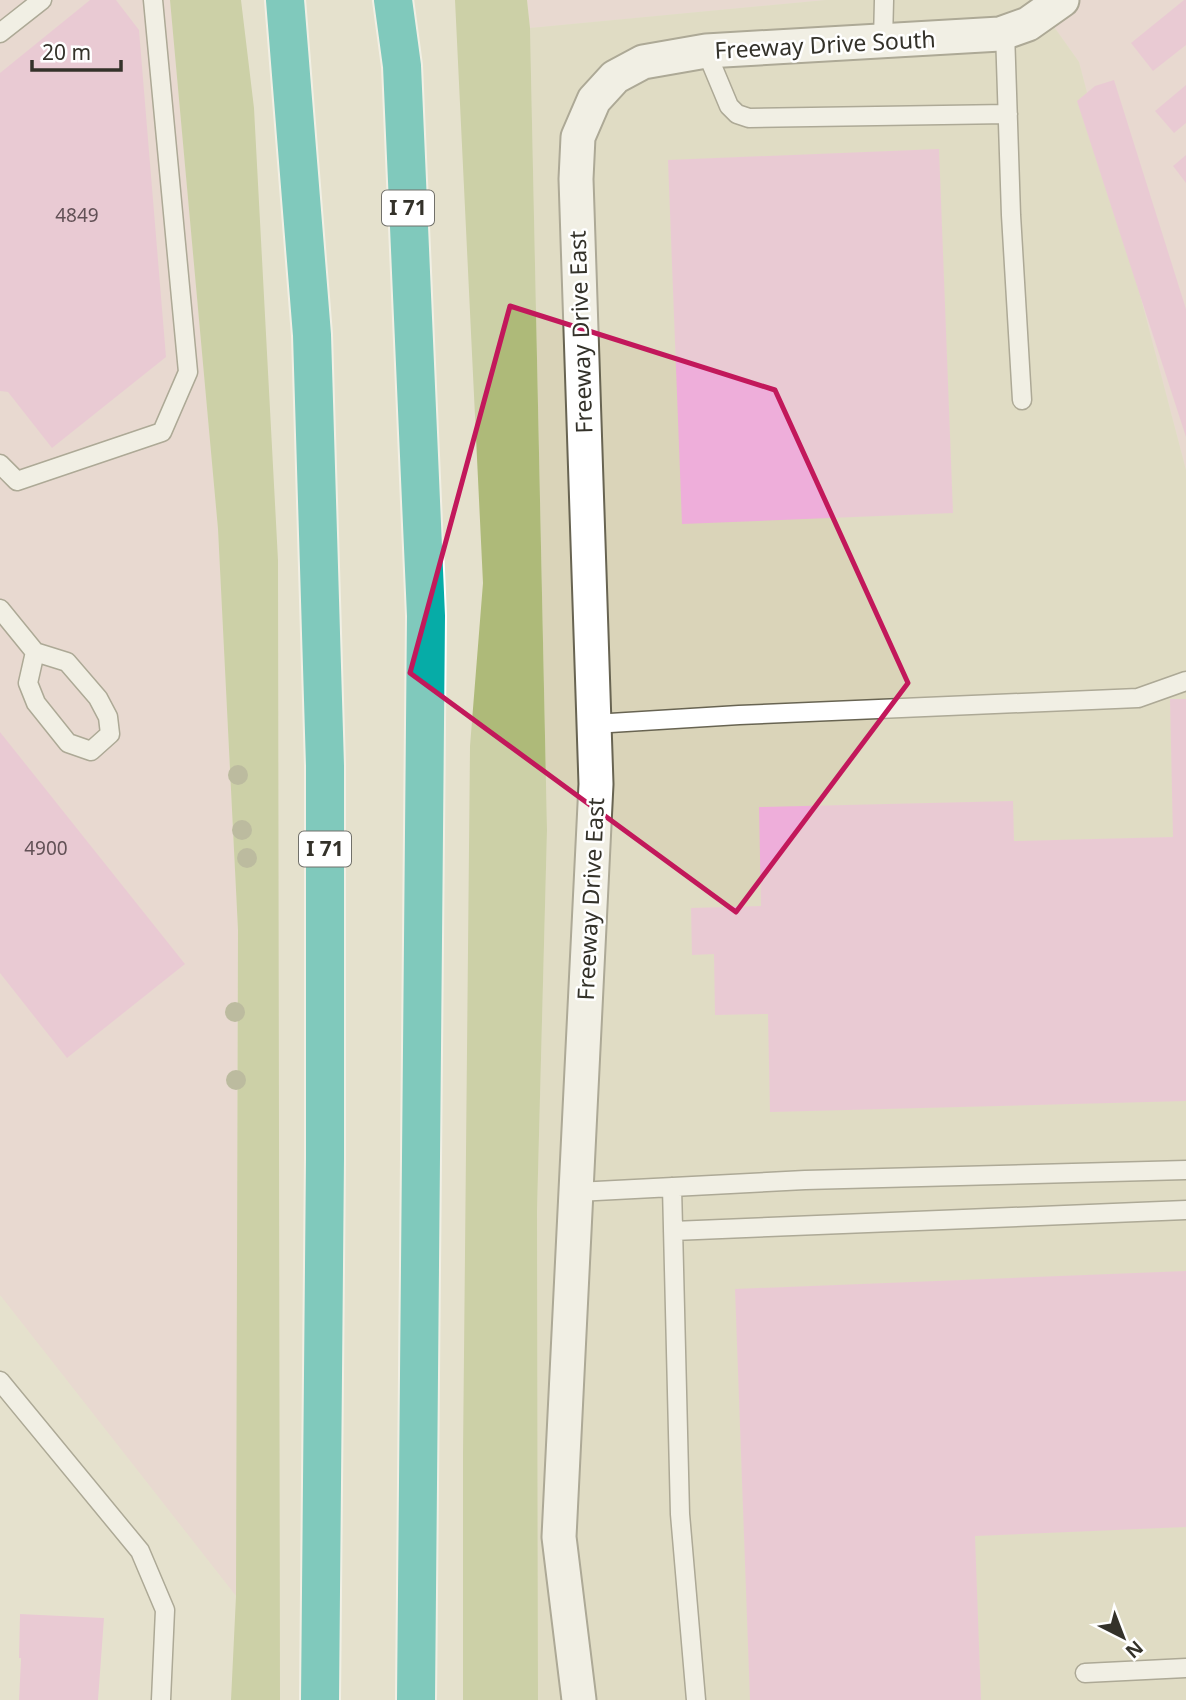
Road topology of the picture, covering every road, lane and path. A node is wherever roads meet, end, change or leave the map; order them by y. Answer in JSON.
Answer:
{"nodes":[{"id":1,"x":42,"y":0,"type":"edge"},
{"id":2,"x":153,"y":0,"type":"edge"},
{"id":3,"x":285,"y":0,"type":"edge"},
{"id":4,"x":393,"y":0,"type":"edge"},
{"id":5,"x":405,"y":0,"type":"edge"},
{"id":6,"x":884,"y":0,"type":"edge"},
{"id":7,"x":1062,"y":0,"type":"edge"},
{"id":8,"x":1005,"y":32,"type":"junction"},
{"id":9,"x":0,"y":33,"type":"edge"},
{"id":10,"x":883,"y":41,"type":"junction"},
{"id":11,"x":706,"y":51,"type":"junction"},
{"id":12,"x":402,"y":66,"type":"junction"},
{"id":13,"x":594,"y":100,"type":"joint"},
{"id":14,"x":1008,"y":114,"type":"junction"},
{"id":15,"x":1022,"y":400,"type":"dead end"},
{"id":16,"x":0,"y":464,"type":"edge"},
{"id":17,"x":0,"y":609,"type":"edge"},
{"id":18,"x":35,"y":652,"type":"junction"},
{"id":19,"x":1186,"y":681,"type":"edge"},
{"id":20,"x":594,"y":724,"type":"junction"},
{"id":21,"x":1186,"y":1170,"type":"edge"},
{"id":22,"x":672,"y":1187,"type":"junction"},
{"id":23,"x":577,"y":1192,"type":"junction"},
{"id":24,"x":1186,"y":1210,"type":"edge"},
{"id":25,"x":673,"y":1231,"type":"junction"},
{"id":26,"x":0,"y":1381,"type":"edge"},
{"id":27,"x":1186,"y":1668,"type":"edge"},
{"id":28,"x":1085,"y":1673,"type":"dead end"},
{"id":29,"x":161,"y":1700,"type":"edge"},
{"id":30,"x":320,"y":1700,"type":"edge"},
{"id":31,"x":416,"y":1700,"type":"edge"},
{"id":32,"x":579,"y":1700,"type":"edge"},
{"id":33,"x":696,"y":1700,"type":"edge"}],
"edges":[{"from":1,"to":9,"type":"lane"},
{"from":2,"to":16,"type":"lane"},
{"from":3,"to":30,"type":"highway","number":"I 71"},
{"from":4,"to":12,"type":"highway","number":"I 71"},
{"from":5,"to":12,"type":"highway"},
{"from":6,"to":10,"type":"lane"},
{"from":7,"to":8,"type":"street","name":"Freeway Drive South"},
{"from":8,"to":10,"type":"street","name":"Freeway Drive South"},
{"from":8,"to":14,"type":"lane"},
{"from":10,"to":11,"type":"street","name":"Freeway Drive South"},
{"from":11,"to":13,"type":"street","name":"Freeway Drive South"},
{"from":11,"to":14,"type":"lane"},
{"from":12,"to":31,"type":"highway","number":"I 71"},
{"from":13,"to":20,"type":"street","name":"Freeway Drive East"},
{"from":14,"to":15,"type":"lane"},
{"from":17,"to":18,"type":"lane"},
{"from":18,"to":18,"type":"lane"},
{"from":19,"to":20,"type":"lane"},
{"from":20,"to":23,"type":"street","name":"Freeway Drive East"},
{"from":21,"to":22,"type":"lane"},
{"from":22,"to":23,"type":"lane"},
{"from":22,"to":25,"type":"lane"},
{"from":23,"to":32,"type":"street","name":"Freeway Drive East"},
{"from":24,"to":25,"type":"lane"},
{"from":25,"to":33,"type":"lane"},
{"from":26,"to":29,"type":"lane"},
{"from":27,"to":28,"type":"lane"}]}
